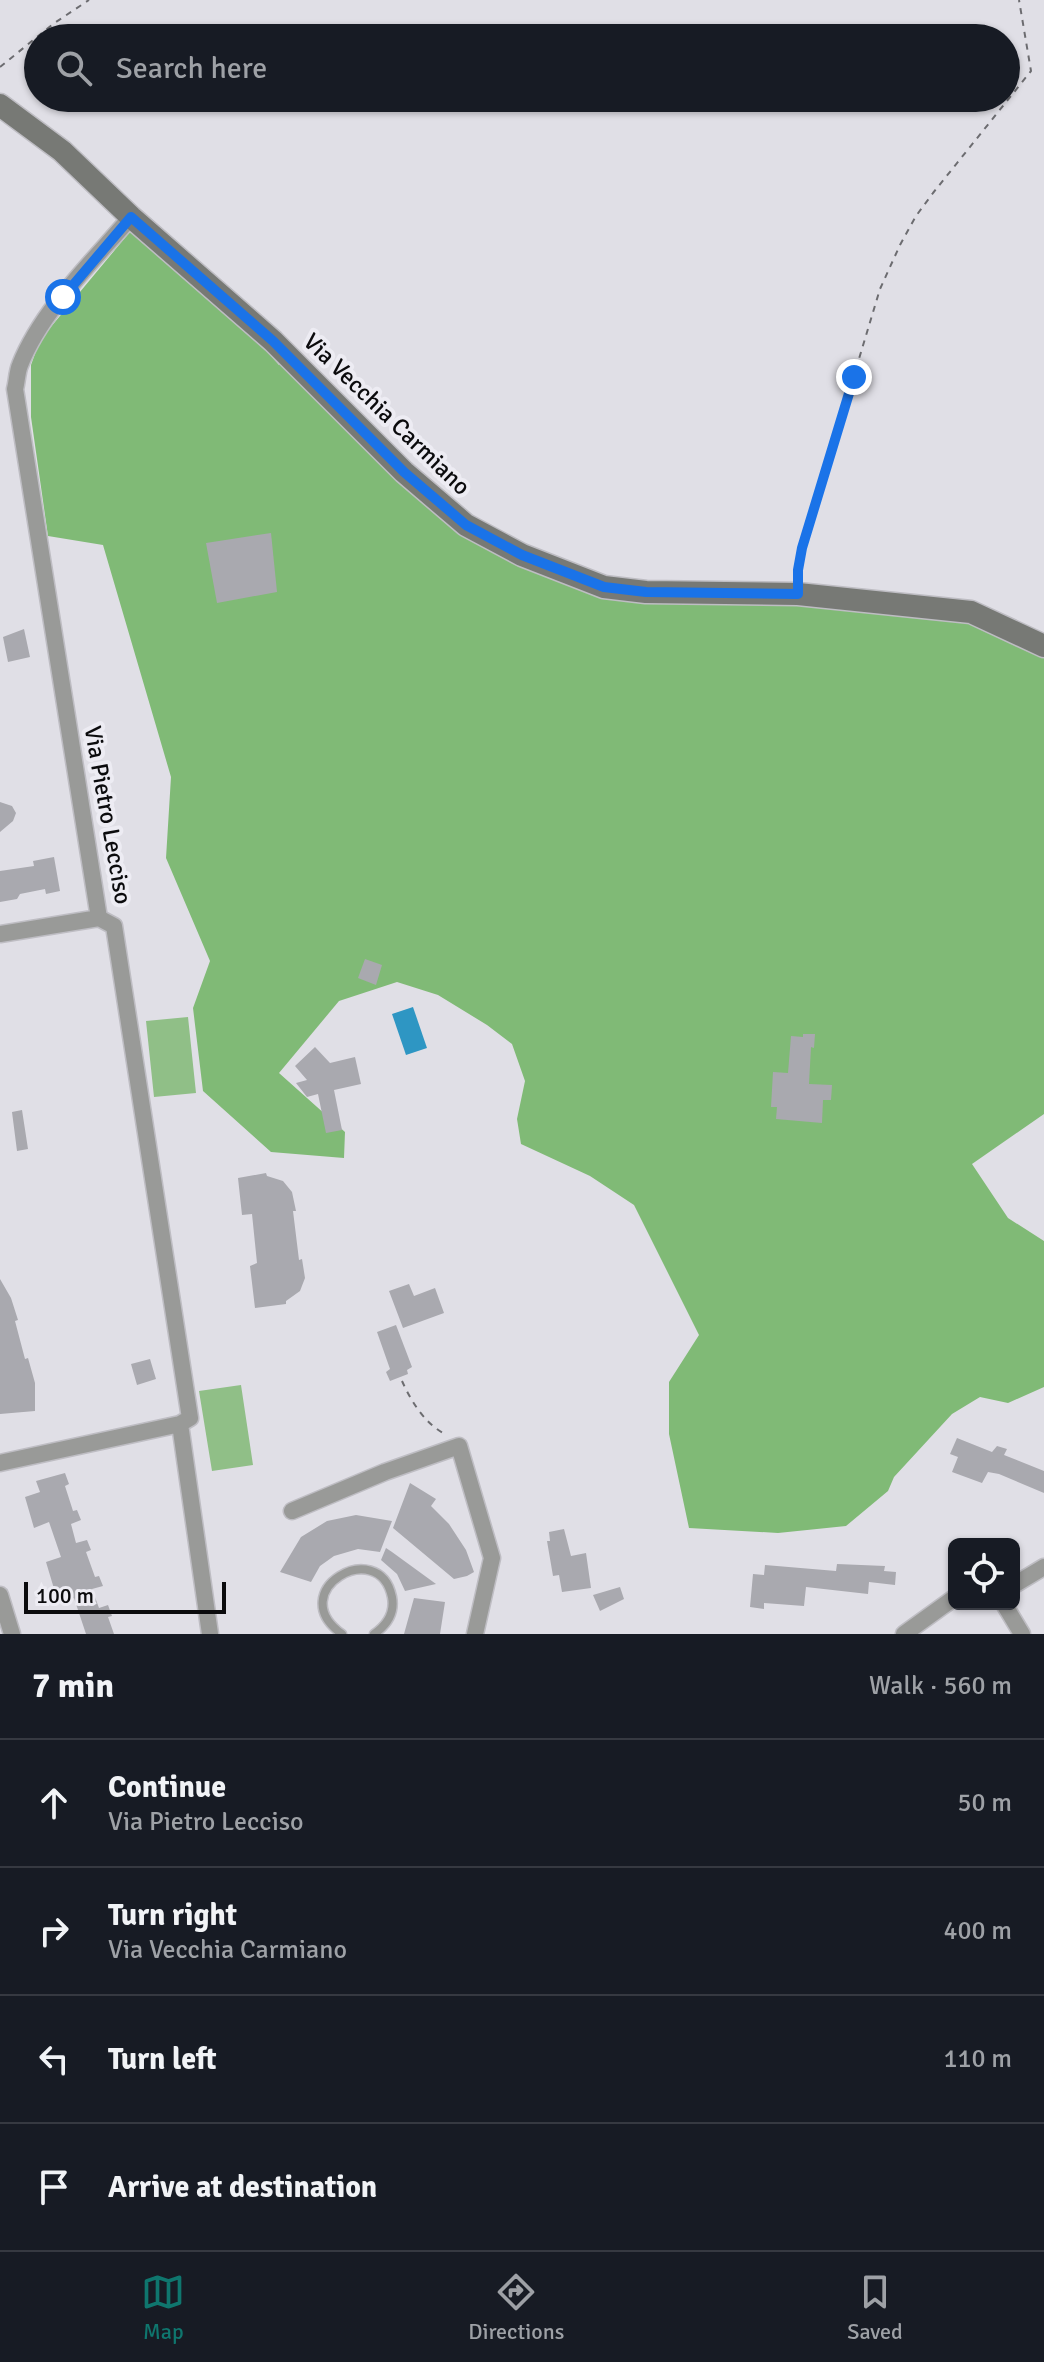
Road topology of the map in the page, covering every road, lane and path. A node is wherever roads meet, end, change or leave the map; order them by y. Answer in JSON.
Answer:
{"nodes":[{"id":1,"x":89,"y":0,"type":"edge"},
{"id":2,"x":1019,"y":0,"type":"edge"},
{"id":3,"x":53,"y":24,"type":"edge"},
{"id":4,"x":24,"y":48,"type":"edge"},
{"id":5,"x":0,"y":67,"type":"edge"},
{"id":6,"x":1020,"y":85,"type":"edge"},
{"id":7,"x":0,"y":105,"type":"edge"},
{"id":8,"x":998,"y":112,"type":"edge"},
{"id":9,"x":131,"y":217,"type":"junction"},
{"id":10,"x":19,"y":366,"type":"junction"},
{"id":11,"x":0,"y":383,"type":"edge"},
{"id":12,"x":0,"y":403,"type":"edge"},
{"id":13,"x":17,"y":409,"type":"junction"},
{"id":14,"x":798,"y":594,"type":"junction"},
{"id":15,"x":1044,"y":646,"type":"edge"},
{"id":16,"x":99,"y":918,"type":"junction"},
{"id":17,"x":0,"y":934,"type":"edge"},
{"id":18,"x":402,"y":1381,"type":"dead end"},
{"id":19,"x":180,"y":1424,"type":"junction"},
{"id":20,"x":449,"y":1437,"type":"dead end"},
{"id":21,"x":0,"y":1463,"type":"edge"},
{"id":22,"x":292,"y":1511,"type":"dead end"},
{"id":23,"x":1044,"y":1567,"type":"edge"},
{"id":24,"x":1020,"y":1581,"type":"edge"},
{"id":25,"x":0,"y":1595,"type":"edge"},
{"id":26,"x":948,"y":1602,"type":"edge"},
{"id":27,"x":1008,"y":1610,"type":"edge"},
{"id":28,"x":330,"y":1630,"type":"edge"},
{"id":29,"x":12,"y":1634,"type":"edge"},
{"id":30,"x":210,"y":1634,"type":"edge"},
{"id":31,"x":342,"y":1634,"type":"edge"},
{"id":32,"x":374,"y":1634,"type":"edge"},
{"id":33,"x":475,"y":1634,"type":"edge"},
{"id":34,"x":904,"y":1634,"type":"edge"},
{"id":35,"x":1022,"y":1634,"type":"edge"}],
"edges":[{"from":1,"to":3,"type":"path"},
{"from":2,"to":6,"type":"path"},
{"from":4,"to":5,"type":"path"},
{"from":7,"to":9,"type":"street","name":"Via Vecchia Carmiano"},
{"from":8,"to":14,"type":"path"},
{"from":9,"to":10,"type":"street","name":"Via Pietro Lecciso"},
{"from":9,"to":14,"type":"street","name":"Via Vecchia Carmiano"},
{"from":10,"to":11,"type":"street"},
{"from":10,"to":13,"type":"street","name":"Via Pietro Lecciso"},
{"from":12,"to":13,"type":"street"},
{"from":13,"to":16,"type":"street","name":"Via Pietro Lecciso"},
{"from":14,"to":15,"type":"street","name":"Via Vecchia Carmiano"},
{"from":16,"to":17,"type":"street"},
{"from":16,"to":19,"type":"street","name":"Via Pietro Lecciso"},
{"from":18,"to":20,"type":"path"},
{"from":19,"to":21,"type":"street"},
{"from":19,"to":30,"type":"street","name":"Via Pietro Lecciso"},
{"from":22,"to":33,"type":"street"},
{"from":23,"to":24,"type":"street"},
{"from":25,"to":29,"type":"street"},
{"from":26,"to":34,"type":"street"},
{"from":27,"to":35,"type":"street"},
{"from":28,"to":31,"type":"lane"},
{"from":28,"to":32,"type":"lane"}]}
